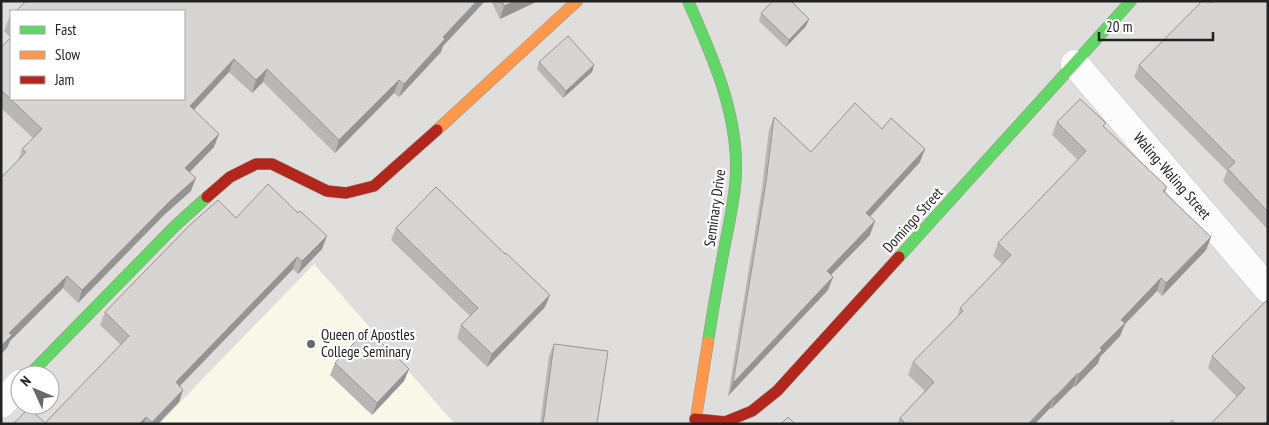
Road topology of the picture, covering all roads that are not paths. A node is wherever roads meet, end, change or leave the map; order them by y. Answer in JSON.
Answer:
{"nodes":[{"id":1,"x":577,"y":1,"type":"edge"},
{"id":2,"x":688,"y":1,"type":"edge"},
{"id":3,"x":1131,"y":1,"type":"edge"},
{"id":4,"x":1075,"y":64,"type":"junction"},
{"id":5,"x":1268,"y":289,"type":"edge"},
{"id":6,"x":39,"y":365,"type":"edge"},
{"id":7,"x":10,"y":395,"type":"edge"},
{"id":8,"x":1,"y":404,"type":"edge"},
{"id":9,"x":695,"y":422,"type":"edge"}],
"edges":[{"from":1,"to":6,"type":"street"},
{"from":2,"to":9,"type":"street","name":"Seminary Drive"},
{"from":3,"to":4,"type":"street","name":"Domingo Street"},
{"from":4,"to":5,"type":"street","name":"Waling-Waling Street"},
{"from":4,"to":9,"type":"street","name":"Domingo Street"},
{"from":7,"to":8,"type":"street"}]}
